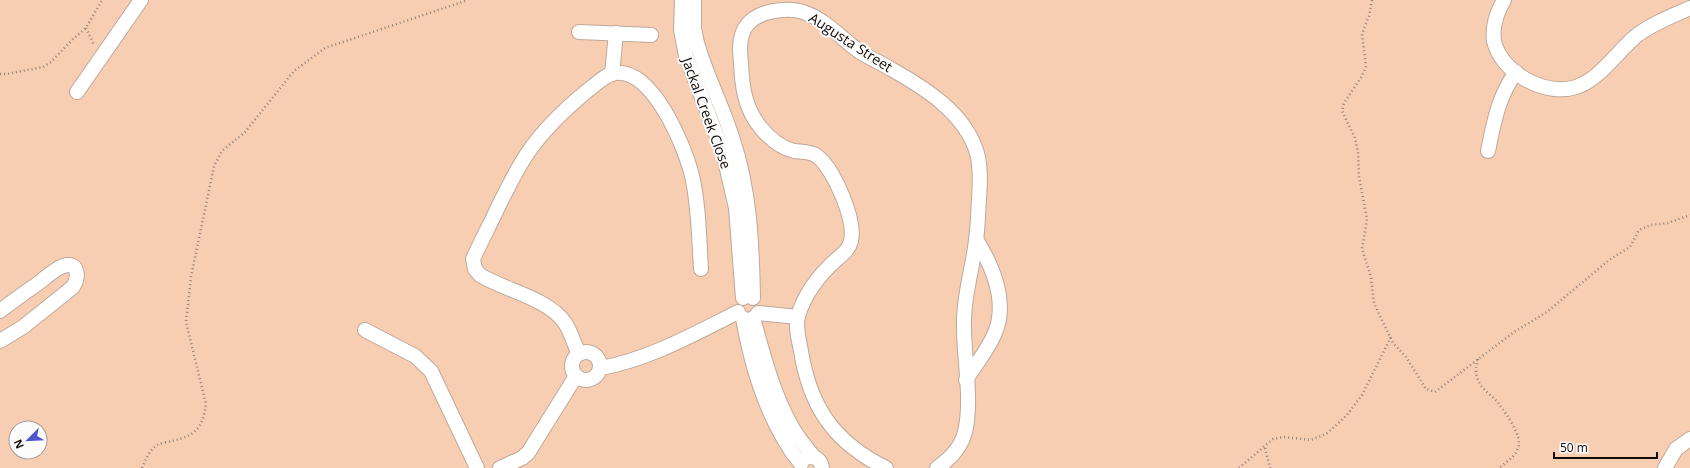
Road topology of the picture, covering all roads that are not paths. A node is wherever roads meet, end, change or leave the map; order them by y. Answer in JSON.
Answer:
{"nodes":[{"id":1,"x":141,"y":0,"type":"edge"},
{"id":2,"x":682,"y":0,"type":"edge"},
{"id":3,"x":694,"y":0,"type":"edge"},
{"id":4,"x":1504,"y":0,"type":"edge"},
{"id":5,"x":1690,"y":8,"type":"edge"},
{"id":6,"x":579,"y":32,"type":"dead end"},
{"id":7,"x":616,"y":33,"type":"junction"},
{"id":8,"x":651,"y":35,"type":"dead end"},
{"id":9,"x":1516,"y":72,"type":"junction"},
{"id":10,"x":612,"y":74,"type":"junction"},
{"id":11,"x":77,"y":92,"type":"dead end"},
{"id":12,"x":1488,"y":151,"type":"dead end"},
{"id":13,"x":976,"y":239,"type":"junction"},
{"id":14,"x":701,"y":269,"type":"dead end"},
{"id":15,"x":748,"y":298,"type":"junction"},
{"id":16,"x":0,"y":311,"type":"edge"},
{"id":17,"x":748,"y":315,"type":"junction"},
{"id":18,"x":798,"y":317,"type":"junction"},
{"id":19,"x":365,"y":330,"type":"dead end"},
{"id":20,"x":0,"y":342,"type":"edge"},
{"id":21,"x":579,"y":354,"type":"junction"},
{"id":22,"x":601,"y":368,"type":"junction"},
{"id":23,"x":576,"y":376,"type":"junction"},
{"id":24,"x":966,"y":380,"type":"junction"},
{"id":25,"x":1690,"y":439,"type":"edge"},
{"id":26,"x":818,"y":462,"type":"edge"},
{"id":27,"x":801,"y":466,"type":"edge"},
{"id":28,"x":477,"y":468,"type":"edge"},
{"id":29,"x":500,"y":468,"type":"edge"},
{"id":30,"x":886,"y":468,"type":"edge"},
{"id":31,"x":937,"y":468,"type":"edge"},
{"id":32,"x":1665,"y":468,"type":"edge"}],
"edges":[{"from":1,"to":11,"type":"street"},
{"from":2,"to":15,"type":"street","name":"Jackal Creek Close"},
{"from":3,"to":15,"type":"street","name":"Jackal Creek Close"},
{"from":4,"to":9,"type":"street"},
{"from":5,"to":9,"type":"street"},
{"from":6,"to":7,"type":"street"},
{"from":7,"to":8,"type":"street"},
{"from":7,"to":10,"type":"street"},
{"from":9,"to":12,"type":"street"},
{"from":10,"to":14,"type":"street"},
{"from":10,"to":21,"type":"street"},
{"from":13,"to":18,"type":"street","name":"Augusta Street"},
{"from":13,"to":24,"type":"street","name":"Augusta Street"},
{"from":13,"to":24,"type":"street"},
{"from":15,"to":17,"type":"street"},
{"from":15,"to":17,"type":"street"},
{"from":16,"to":20,"type":"street"},
{"from":17,"to":18,"type":"street"},
{"from":17,"to":22,"type":"street"},
{"from":17,"to":26,"type":"street"},
{"from":17,"to":27,"type":"street"},
{"from":18,"to":30,"type":"street","name":"Augusta Street"},
{"from":19,"to":28,"type":"street"},
{"from":21,"to":22,"type":"street"},
{"from":21,"to":23,"type":"street"},
{"from":22,"to":23,"type":"street"},
{"from":23,"to":29,"type":"street"},
{"from":24,"to":31,"type":"street","name":"Augusta Street"},
{"from":25,"to":32,"type":"street"},
{"from":26,"to":27,"type":"street"}]}
